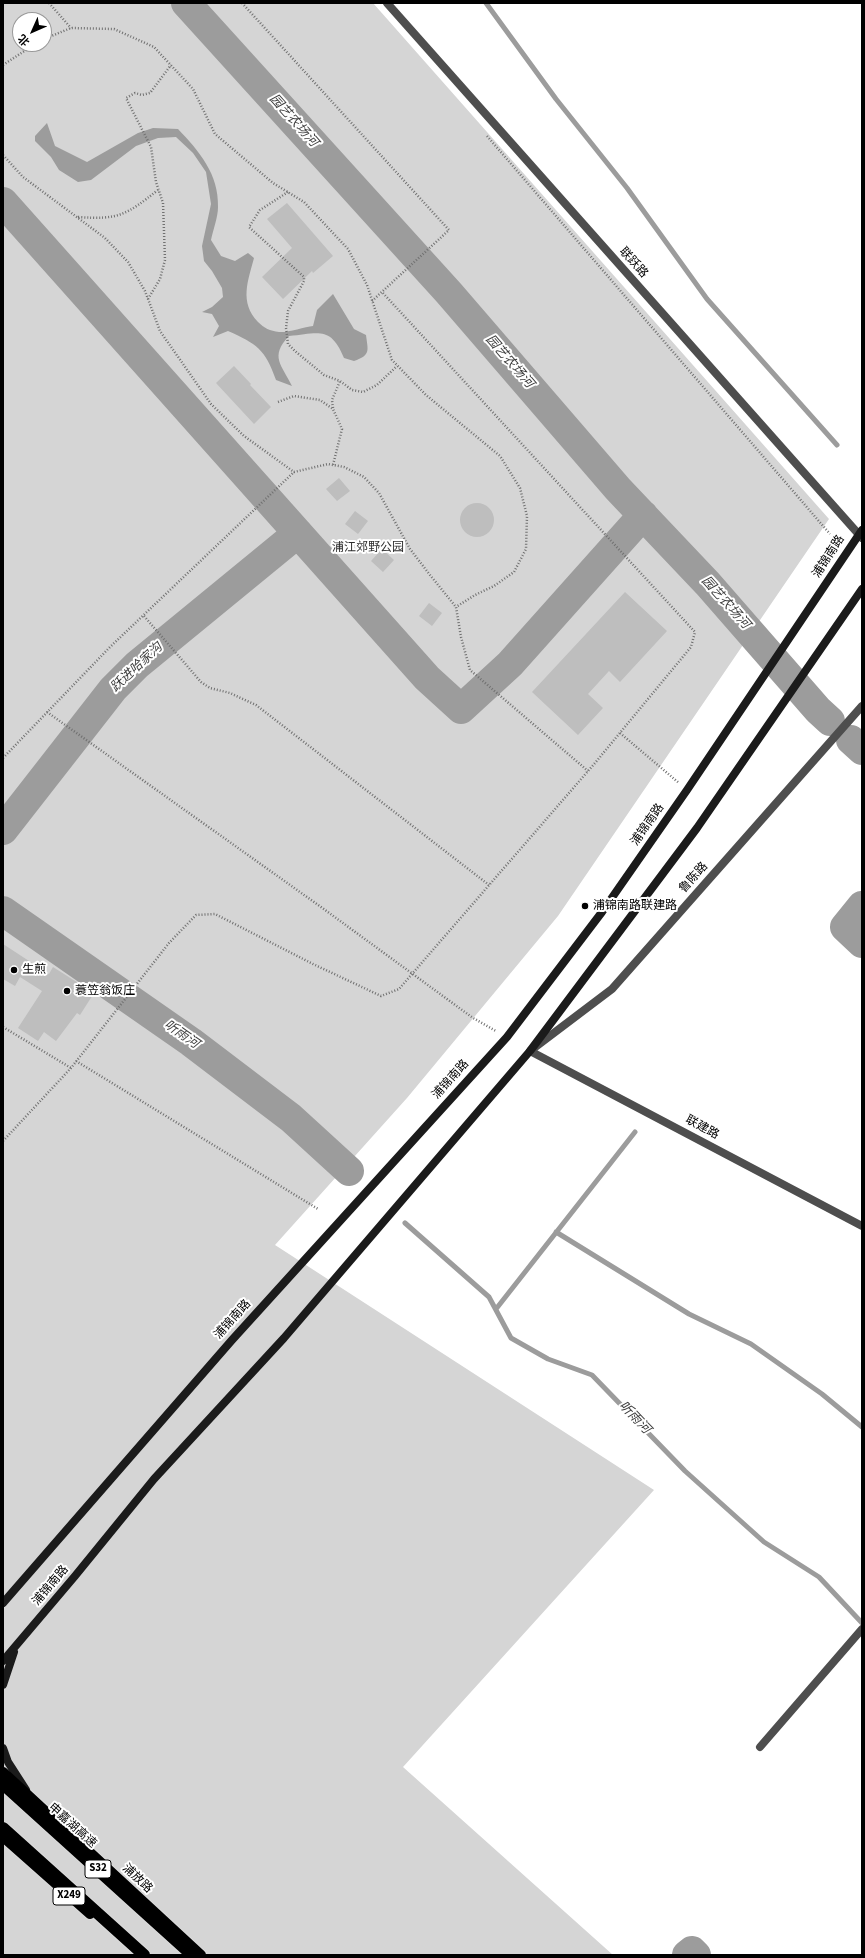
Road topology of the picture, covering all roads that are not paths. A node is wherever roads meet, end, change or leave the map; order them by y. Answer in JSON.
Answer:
{"nodes":[{"id":1,"x":387,"y":3,"type":"edge"},
{"id":2,"x":861,"y":534,"type":"edge"},
{"id":3,"x":862,"y":589,"type":"edge"},
{"id":4,"x":862,"y":706,"type":"edge"},
{"id":5,"x":530,"y":1051,"type":"junction"},
{"id":6,"x":862,"y":1226,"type":"edge"},
{"id":7,"x":3,"y":1603,"type":"edge"},
{"id":8,"x":862,"y":1629,"type":"edge"},
{"id":9,"x":18,"y":1643,"type":"junction"},
{"id":10,"x":3,"y":1660,"type":"edge"},
{"id":11,"x":3,"y":1685,"type":"edge"},
{"id":12,"x":760,"y":1747,"type":"dead end"},
{"id":13,"x":3,"y":1748,"type":"edge"},
{"id":14,"x":3,"y":1772,"type":"edge"},
{"id":15,"x":3,"y":1784,"type":"edge"},
{"id":16,"x":33,"y":1801,"type":"junction"},
{"id":17,"x":3,"y":1828,"type":"edge"},
{"id":18,"x":3,"y":1837,"type":"edge"},
{"id":19,"x":136,"y":1955,"type":"edge"},
{"id":20,"x":144,"y":1955,"type":"edge"},
{"id":21,"x":192,"y":1955,"type":"edge"},
{"id":22,"x":200,"y":1955,"type":"edge"}],
"edges":[{"from":1,"to":2,"type":"street","name":"联跃路"},
{"from":2,"to":7,"type":"main road","name":"浦锦南路"},
{"from":3,"to":5,"type":"main road","name":"浦锦南路"},
{"from":4,"to":5,"type":"street","name":"鲁陈路"},
{"from":5,"to":6,"type":"street","name":"联建路"},
{"from":5,"to":9,"type":"main road","name":"浦锦南路"},
{"from":8,"to":12,"type":"street"},
{"from":9,"to":10,"type":"main road","name":"浦锦南路"},
{"from":9,"to":11,"type":"main road"},
{"from":13,"to":16,"type":"main road"},
{"from":14,"to":16,"type":"main road","name":"浦放路"},
{"from":15,"to":21,"type":"highway","name":"申嘉湖高速","number":"S32"},
{"from":16,"to":22,"type":"main road","name":"浦放路"},
{"from":17,"to":20,"type":"highway","number":"S32"},
{"from":18,"to":19,"type":"main road","number":"X249"}]}
